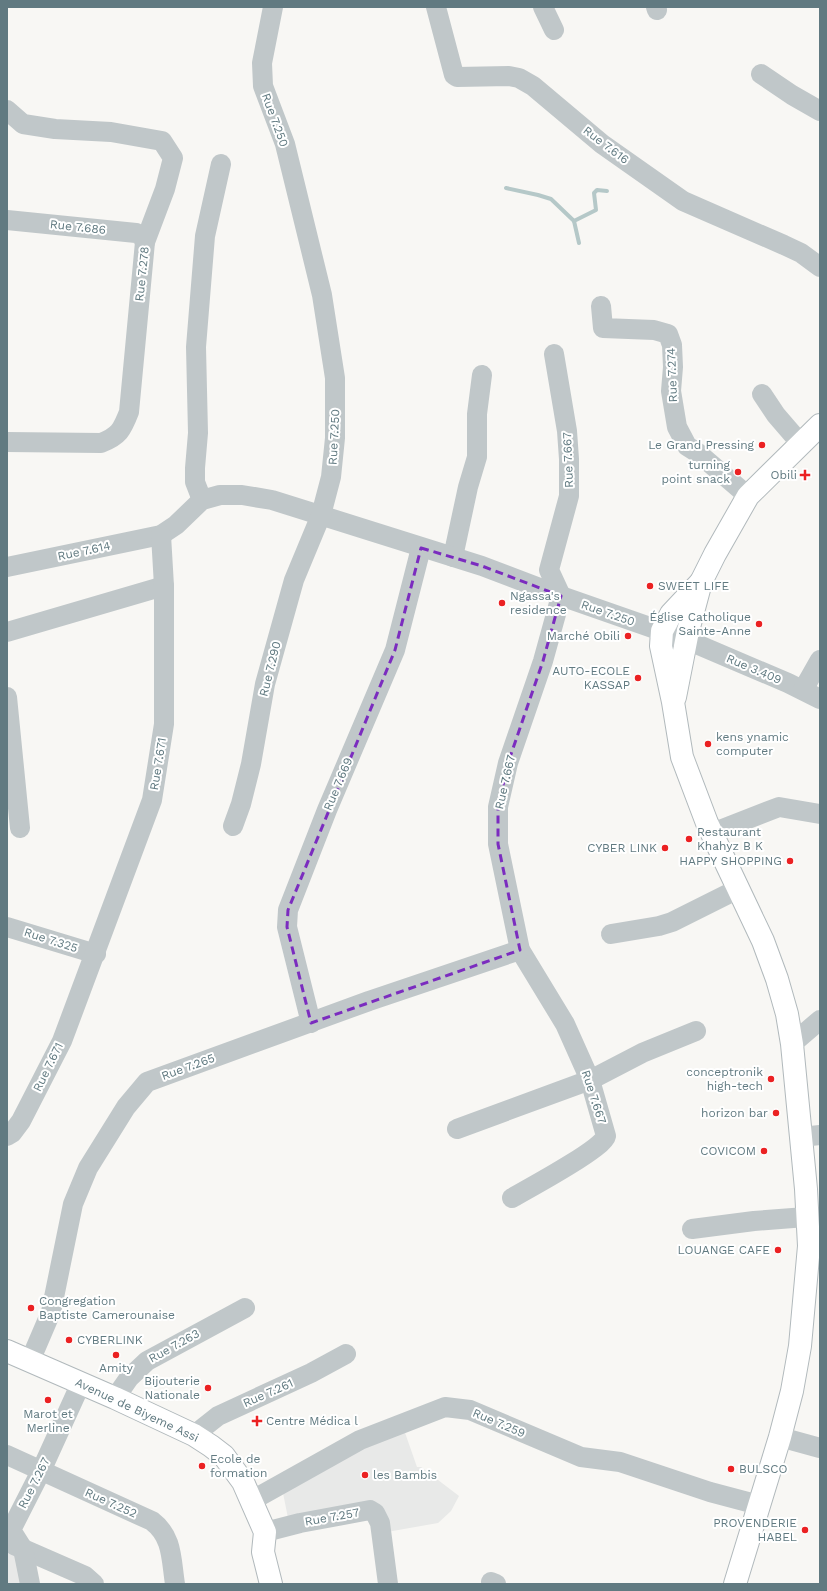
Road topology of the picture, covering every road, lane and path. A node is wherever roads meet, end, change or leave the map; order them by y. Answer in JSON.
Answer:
{"nodes":[{"id":1,"x":273,"y":7,"type":"edge"},
{"id":2,"x":436,"y":7,"type":"edge"},
{"id":3,"x":543,"y":7,"type":"edge"},
{"id":4,"x":554,"y":30,"type":"dead end"},
{"id":5,"x":761,"y":74,"type":"dead end"},
{"id":6,"x":7,"y":110,"type":"edge"},
{"id":7,"x":820,"y":111,"type":"edge"},
{"id":8,"x":221,"y":164,"type":"dead end"},
{"id":9,"x":7,"y":220,"type":"edge"},
{"id":10,"x":145,"y":242,"type":"junction"},
{"id":11,"x":820,"y":267,"type":"edge"},
{"id":12,"x":601,"y":306,"type":"dead end"},
{"id":13,"x":554,"y":354,"type":"dead end"},
{"id":14,"x":482,"y":375,"type":"dead end"},
{"id":15,"x":762,"y":394,"type":"dead end"},
{"id":16,"x":820,"y":425,"type":"edge"},
{"id":17,"x":7,"y":442,"type":"edge"},
{"id":18,"x":801,"y":444,"type":"junction"},
{"id":19,"x":748,"y":496,"type":"junction"},
{"id":20,"x":202,"y":500,"type":"junction"},
{"id":21,"x":321,"y":515,"type":"junction"},
{"id":22,"x":161,"y":535,"type":"junction"},
{"id":23,"x":421,"y":548,"type":"junction"},
{"id":24,"x":453,"y":557,"type":"junction"},
{"id":25,"x":7,"y":566,"type":"edge"},
{"id":26,"x":701,"y":582,"type":"junction"},
{"id":27,"x":164,"y":586,"type":"junction"},
{"id":28,"x":561,"y":596,"type":"junction"},
{"id":29,"x":662,"y":631,"type":"junction"},
{"id":30,"x":7,"y":632,"type":"edge"},
{"id":31,"x":687,"y":640,"type":"junction"},
{"id":32,"x":820,"y":660,"type":"edge"},
{"id":33,"x":811,"y":695,"type":"edge"},
{"id":34,"x":7,"y":697,"type":"edge"},
{"id":35,"x":673,"y":702,"type":"junction"},
{"id":36,"x":820,"y":814,"type":"edge"},
{"id":37,"x":233,"y":826,"type":"dead end"},
{"id":38,"x":20,"y":828,"type":"dead end"},
{"id":39,"x":712,"y":833,"type":"junction"},
{"id":40,"x":738,"y":889,"type":"junction"},
{"id":41,"x":7,"y":927,"type":"edge"},
{"id":42,"x":611,"y":934,"type":"dead end"},
{"id":43,"x":520,"y":950,"type":"junction"},
{"id":44,"x":96,"y":954,"type":"junction"},
{"id":45,"x":820,"y":1020,"type":"edge"},
{"id":46,"x":312,"y":1023,"type":"junction"},
{"id":47,"x":696,"y":1031,"type":"dead end"},
{"id":48,"x":792,"y":1044,"type":"junction"},
{"id":49,"x":590,"y":1080,"type":"junction"},
{"id":50,"x":457,"y":1129,"type":"dead end"},
{"id":51,"x":7,"y":1136,"type":"edge"},
{"id":52,"x":810,"y":1136,"type":"edge"},
{"id":53,"x":512,"y":1198,"type":"dead end"},
{"id":54,"x":806,"y":1218,"type":"junction"},
{"id":55,"x":692,"y":1229,"type":"dead end"},
{"id":56,"x":245,"y":1308,"type":"dead end"},
{"id":57,"x":7,"y":1351,"type":"edge"},
{"id":58,"x":346,"y":1354,"type":"dead end"},
{"id":59,"x":30,"y":1361,"type":"junction"},
{"id":60,"x":81,"y":1383,"type":"junction"},
{"id":61,"x":115,"y":1398,"type":"junction"},
{"id":62,"x":194,"y":1435,"type":"junction"},
{"id":63,"x":780,"y":1437,"type":"junction"},
{"id":64,"x":820,"y":1448,"type":"edge"},
{"id":65,"x":7,"y":1455,"type":"edge"},
{"id":66,"x":41,"y":1471,"type":"junction"},
{"id":67,"x":251,"y":1501,"type":"junction"},
{"id":68,"x":759,"y":1505,"type":"junction"},
{"id":69,"x":265,"y":1532,"type":"junction"},
{"id":70,"x":15,"y":1545,"type":"edge"},
{"id":71,"x":30,"y":1584,"type":"edge"},
{"id":72,"x":94,"y":1584,"type":"edge"},
{"id":73,"x":175,"y":1584,"type":"edge"},
{"id":74,"x":271,"y":1584,"type":"edge"},
{"id":75,"x":388,"y":1584,"type":"edge"},
{"id":76,"x":735,"y":1584,"type":"edge"}],
"edges":[{"from":1,"to":21,"type":"street","name":"Rue 7.250"},
{"from":2,"to":11,"type":"street","name":"Rue 7.616"},
{"from":3,"to":4,"type":"street"},
{"from":5,"to":7,"type":"street"},
{"from":6,"to":10,"type":"street","name":"Rue 7.278"},
{"from":8,"to":20,"type":"street"},
{"from":9,"to":10,"type":"street","name":"Rue 7.686"},
{"from":10,"to":17,"type":"street","name":"Rue 7.278"},
{"from":12,"to":19,"type":"street","name":"Rue 7.274"},
{"from":13,"to":28,"type":"street","name":"Rue 7.667"},
{"from":14,"to":24,"type":"street"},
{"from":15,"to":18,"type":"street"},
{"from":16,"to":18,"type":"main road"},
{"from":18,"to":19,"type":"main road"},
{"from":19,"to":26,"type":"main road"},
{"from":20,"to":21,"type":"street"},
{"from":20,"to":22,"type":"street"},
{"from":21,"to":23,"type":"street","name":"Rue 7.250"},
{"from":21,"to":37,"type":"street","name":"Rue 7.290"},
{"from":22,"to":25,"type":"street","name":"Rue 7.614"},
{"from":22,"to":27,"type":"street","name":"Rue 7.671"},
{"from":23,"to":24,"type":"street","name":"Rue 7.250"},
{"from":23,"to":46,"type":"street","name":"Rue 7.669"},
{"from":24,"to":28,"type":"street","name":"Rue 7.250"},
{"from":26,"to":29,"type":"main road"},
{"from":26,"to":31,"type":"main road"},
{"from":27,"to":30,"type":"street"},
{"from":27,"to":44,"type":"street","name":"Rue 7.671"},
{"from":28,"to":29,"type":"street","name":"Rue 7.250"},
{"from":28,"to":43,"type":"street","name":"Rue 7.667"},
{"from":29,"to":31,"type":"street","name":"Rue 7.250"},
{"from":29,"to":35,"type":"main road"},
{"from":31,"to":33,"type":"street","name":"Rue 3.409"},
{"from":31,"to":35,"type":"main road"},
{"from":32,"to":33,"type":"street"},
{"from":34,"to":38,"type":"street"},
{"from":35,"to":39,"type":"main road"},
{"from":36,"to":39,"type":"street"},
{"from":39,"to":40,"type":"main road"},
{"from":40,"to":42,"type":"street"},
{"from":40,"to":48,"type":"main road"},
{"from":41,"to":44,"type":"street","name":"Rue 7.325"},
{"from":43,"to":46,"type":"street","name":"Rue 7.265"},
{"from":43,"to":49,"type":"street","name":"Rue 7.667"},
{"from":44,"to":51,"type":"street","name":"Rue 7.671"},
{"from":45,"to":48,"type":"street"},
{"from":46,"to":59,"type":"street","name":"Rue 7.265"},
{"from":47,"to":49,"type":"street"},
{"from":48,"to":52,"type":"main road"},
{"from":49,"to":50,"type":"street"},
{"from":49,"to":53,"type":"street","name":"Rue 7.667"},
{"from":52,"to":54,"type":"main road"},
{"from":54,"to":55,"type":"street"},
{"from":54,"to":63,"type":"main road"},
{"from":56,"to":61,"type":"street","name":"Rue 7.263"},
{"from":57,"to":59,"type":"main road","name":"Avenue de Biyeme Assi"},
{"from":58,"to":62,"type":"street","name":"Rue 7.261"},
{"from":59,"to":60,"type":"main road","name":"Avenue de Biyeme Assi"},
{"from":60,"to":61,"type":"main road","name":"Avenue de Biyeme Assi"},
{"from":60,"to":66,"type":"street","name":"Rue 7.267"},
{"from":61,"to":62,"type":"main road","name":"Avenue de Biyeme Assi"},
{"from":62,"to":67,"type":"main road","name":"Avenue de Biyeme Assi"},
{"from":63,"to":64,"type":"street"},
{"from":63,"to":68,"type":"main road"},
{"from":65,"to":66,"type":"street","name":"Rue 7.252"},
{"from":66,"to":70,"type":"street","name":"Rue 7.267"},
{"from":66,"to":73,"type":"street","name":"Rue 7.252"},
{"from":67,"to":68,"type":"street","name":"Rue 7.259"},
{"from":67,"to":69,"type":"main road","name":"Avenue de Biyeme Assi"},
{"from":68,"to":76,"type":"main road"},
{"from":69,"to":74,"type":"main road"},
{"from":69,"to":75,"type":"street","name":"Rue 7.257"},
{"from":70,"to":71,"type":"street","name":"Rue 7.267"},
{"from":70,"to":72,"type":"street"}]}
